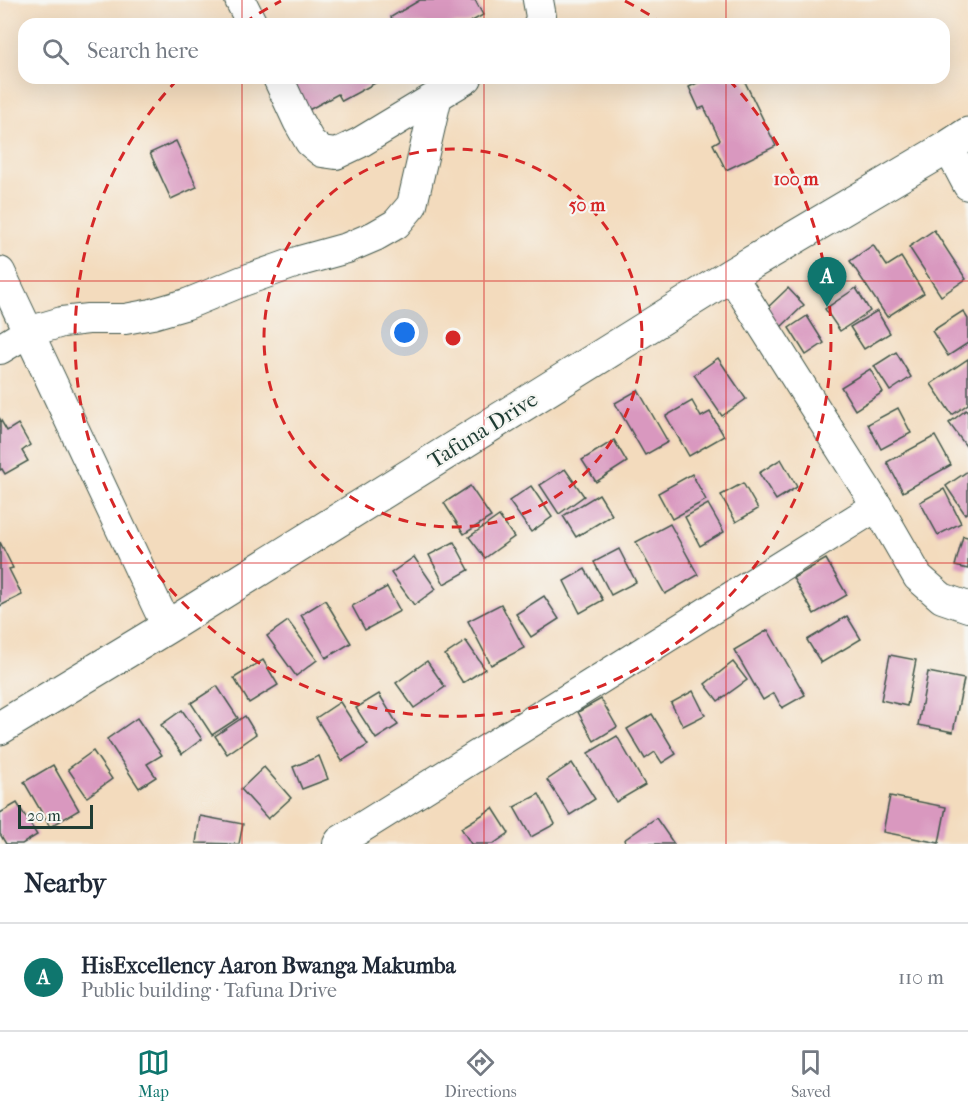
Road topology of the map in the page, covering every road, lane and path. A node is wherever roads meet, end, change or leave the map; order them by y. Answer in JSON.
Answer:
{"nodes":[{"id":1,"x":240,"y":0,"type":"edge"},
{"id":2,"x":538,"y":0,"type":"edge"},
{"id":3,"x":249,"y":18,"type":"edge"},
{"id":4,"x":541,"y":18,"type":"edge"},
{"id":5,"x":281,"y":84,"type":"edge"},
{"id":6,"x":457,"y":84,"type":"edge"},
{"id":7,"x":437,"y":96,"type":"junction"},
{"id":8,"x":958,"y":141,"type":"edge"},
{"id":9,"x":968,"y":184,"type":"edge"},
{"id":10,"x":0,"y":272,"type":"edge"},
{"id":11,"x":731,"y":275,"type":"junction"},
{"id":12,"x":28,"y":332,"type":"junction"},
{"id":13,"x":0,"y":349,"type":"edge"},
{"id":14,"x":877,"y":506,"type":"junction"},
{"id":15,"x":968,"y":607,"type":"edge"},
{"id":16,"x":167,"y":627,"type":"junction"},
{"id":17,"x":0,"y":728,"type":"edge"},
{"id":18,"x":338,"y":844,"type":"edge"}],
"edges":[{"from":1,"to":3,"type":"street"},
{"from":2,"to":4,"type":"street"},
{"from":5,"to":7,"type":"street"},
{"from":6,"to":7,"type":"street"},
{"from":7,"to":12,"type":"street"},
{"from":8,"to":9,"type":"street"},
{"from":8,"to":11,"type":"main road","name":"Tafuna Drive"},
{"from":10,"to":12,"type":"street"},
{"from":11,"to":14,"type":"street"},
{"from":11,"to":16,"type":"main road","name":"Tafuna Drive"},
{"from":12,"to":13,"type":"street"},
{"from":12,"to":16,"type":"street"},
{"from":14,"to":15,"type":"street"},
{"from":14,"to":18,"type":"street"},
{"from":16,"to":17,"type":"main road","name":"Tafuna Drive"}]}
